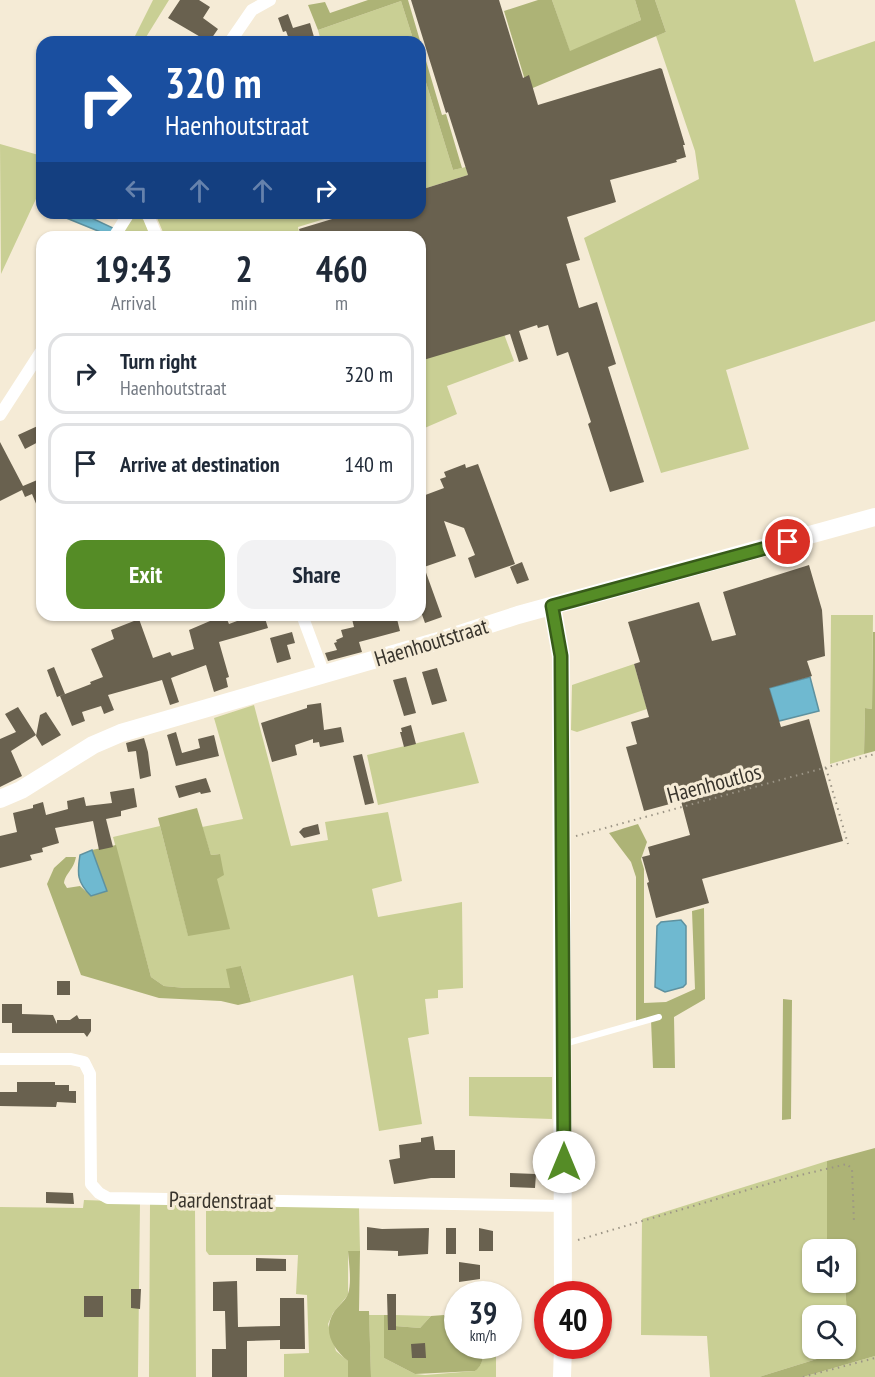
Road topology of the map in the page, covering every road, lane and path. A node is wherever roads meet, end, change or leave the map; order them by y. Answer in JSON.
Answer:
{"nodes":[{"id":1,"x":270,"y":0,"type":"edge"},
{"id":2,"x":234,"y":36,"type":"edge"},
{"id":3,"x":36,"y":359,"type":"edge"},
{"id":4,"x":0,"y":414,"type":"edge"},
{"id":5,"x":875,"y":517,"type":"edge"},
{"id":6,"x":552,"y":606,"type":"junction"},
{"id":7,"x":304,"y":621,"type":"edge"},
{"id":8,"x":324,"y":674,"type":"junction"},
{"id":9,"x":875,"y":754,"type":"edge"},
{"id":10,"x":826,"y":768,"type":"junction"},
{"id":11,"x":0,"y":800,"type":"edge"},
{"id":12,"x":562,"y":840,"type":"junction"},
{"id":13,"x":848,"y":844,"type":"dead end"},
{"id":14,"x":659,"y":1017,"type":"dead end"},
{"id":15,"x":563,"y":1044,"type":"junction"},
{"id":16,"x":0,"y":1059,"type":"edge"},
{"id":17,"x":564,"y":1206,"type":"junction"},
{"id":18,"x":854,"y":1223,"type":"dead end"},
{"id":19,"x":564,"y":1244,"type":"junction"},
{"id":20,"x":563,"y":1281,"type":"edge"},
{"id":21,"x":875,"y":1358,"type":"edge"},
{"id":22,"x":563,"y":1359,"type":"edge"},
{"id":23,"x":562,"y":1377,"type":"edge"},
{"id":24,"x":803,"y":1377,"type":"edge"}],
"edges":[{"from":1,"to":2,"type":"street"},
{"from":3,"to":4,"type":"street"},
{"from":5,"to":6,"type":"street","name":"Haenhoutstraat"},
{"from":6,"to":8,"type":"street","name":"Haenhoutstraat"},
{"from":6,"to":12,"type":"street"},
{"from":7,"to":8,"type":"street"},
{"from":8,"to":11,"type":"street","name":"Haenhoutstraat"},
{"from":9,"to":10,"type":"path","name":"Haenhoutlos"},
{"from":10,"to":12,"type":"path","name":"Haenhoutlos"},
{"from":10,"to":13,"type":"path"},
{"from":12,"to":15,"type":"street"},
{"from":14,"to":15,"type":"lane"},
{"from":15,"to":17,"type":"street"},
{"from":16,"to":17,"type":"street","name":"Paardenstraat"},
{"from":17,"to":19,"type":"street"},
{"from":18,"to":19,"type":"path"},
{"from":19,"to":20,"type":"street"},
{"from":21,"to":24,"type":"path"},
{"from":22,"to":23,"type":"street"}]}
